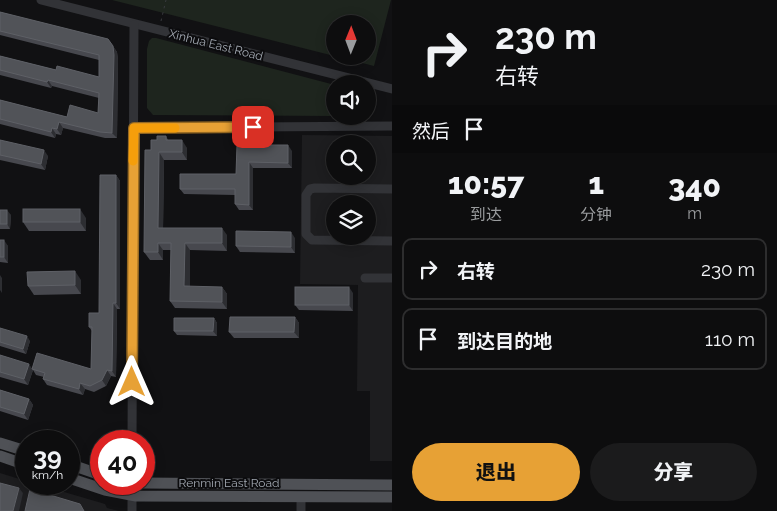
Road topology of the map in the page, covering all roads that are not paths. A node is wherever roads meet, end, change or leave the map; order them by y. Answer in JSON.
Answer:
{"nodes":[{"id":1,"x":41,"y":0,"type":"edge"},
{"id":2,"x":68,"y":4,"type":"edge"},
{"id":3,"x":134,"y":25,"type":"junction"},
{"id":4,"x":392,"y":90,"type":"edge"},
{"id":5,"x":392,"y":126,"type":"edge"},
{"id":6,"x":134,"y":128,"type":"junction"},
{"id":7,"x":392,"y":189,"type":"edge"},
{"id":8,"x":392,"y":241,"type":"edge"},
{"id":9,"x":365,"y":278,"type":"dead end"},
{"id":10,"x":392,"y":278,"type":"edge"},
{"id":11,"x":132,"y":430,"type":"edge"},
{"id":12,"x":0,"y":443,"type":"edge"},
{"id":13,"x":15,"y":448,"type":"edge"},
{"id":14,"x":0,"y":456,"type":"edge"},
{"id":15,"x":15,"y":461,"type":"edge"},
{"id":16,"x":155,"y":483,"type":"edge"},
{"id":17,"x":392,"y":484,"type":"edge"},
{"id":18,"x":155,"y":490,"type":"edge"},
{"id":19,"x":132,"y":495,"type":"edge"},
{"id":20,"x":301,"y":497,"type":"junction"},
{"id":21,"x":392,"y":497,"type":"edge"},
{"id":22,"x":132,"y":511,"type":"edge"},
{"id":23,"x":301,"y":511,"type":"edge"}],
"edges":[{"from":1,"to":2,"type":"street","name":"Xinhua East Road"},
{"from":2,"to":3,"type":"street","name":"Xinhua East Road"},
{"from":3,"to":4,"type":"street","name":"Xinhua East Road"},
{"from":3,"to":6,"type":"street"},
{"from":5,"to":6,"type":"street"},
{"from":6,"to":11,"type":"street"},
{"from":7,"to":8,"type":"street"},
{"from":9,"to":10,"type":"street"},
{"from":12,"to":13,"type":"main road"},
{"from":14,"to":15,"type":"main road"},
{"from":16,"to":17,"type":"main road","name":"Renmin East Road"},
{"from":18,"to":20,"type":"main road","name":"Renmin East Road"},
{"from":19,"to":22,"type":"street"},
{"from":20,"to":21,"type":"main road","name":"Renmin East Road"},
{"from":20,"to":23,"type":"street"}]}
